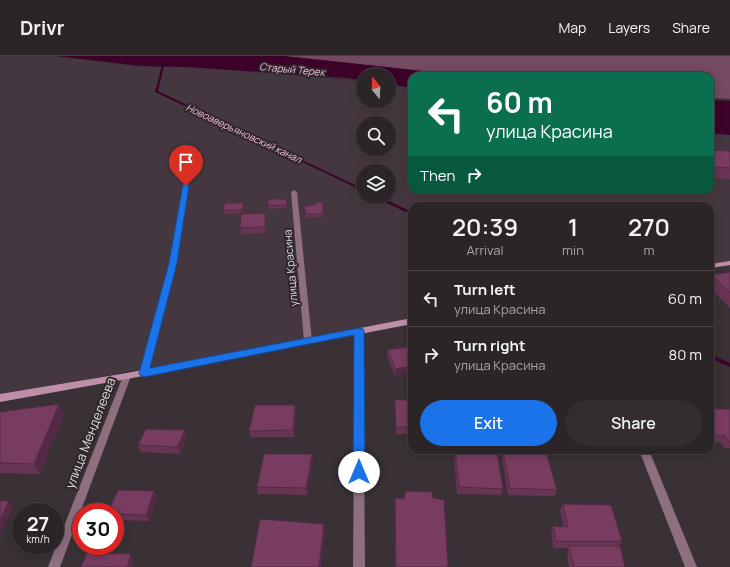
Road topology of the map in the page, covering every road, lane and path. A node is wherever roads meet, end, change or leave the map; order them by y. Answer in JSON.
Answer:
{"nodes":[{"id":1,"x":186,"y":186,"type":"dead end"},
{"id":2,"x":294,"y":192,"type":"dead end"},
{"id":3,"x":730,"y":262,"type":"edge"},
{"id":4,"x":714,"y":265,"type":"edge"},
{"id":5,"x":408,"y":322,"type":"edge"},
{"id":6,"x":359,"y":331,"type":"junction"},
{"id":7,"x":308,"y":341,"type":"junction"},
{"id":8,"x":144,"y":373,"type":"junction"},
{"id":9,"x":127,"y":376,"type":"junction"},
{"id":10,"x":0,"y":398,"type":"edge"},
{"id":11,"x":646,"y":454,"type":"edge"},
{"id":12,"x":54,"y":567,"type":"edge"},
{"id":13,"x":359,"y":567,"type":"edge"},
{"id":14,"x":691,"y":567,"type":"edge"}],
"edges":[{"from":1,"to":8,"type":"street"},
{"from":2,"to":7,"type":"street","name":"улица Красина"},
{"from":3,"to":4,"type":"street"},
{"from":5,"to":6,"type":"street"},
{"from":6,"to":7,"type":"street"},
{"from":6,"to":13,"type":"street"},
{"from":7,"to":8,"type":"street"},
{"from":8,"to":9,"type":"street"},
{"from":9,"to":10,"type":"street"},
{"from":9,"to":12,"type":"street","name":"улица Менделеева"},
{"from":11,"to":14,"type":"street"}]}
